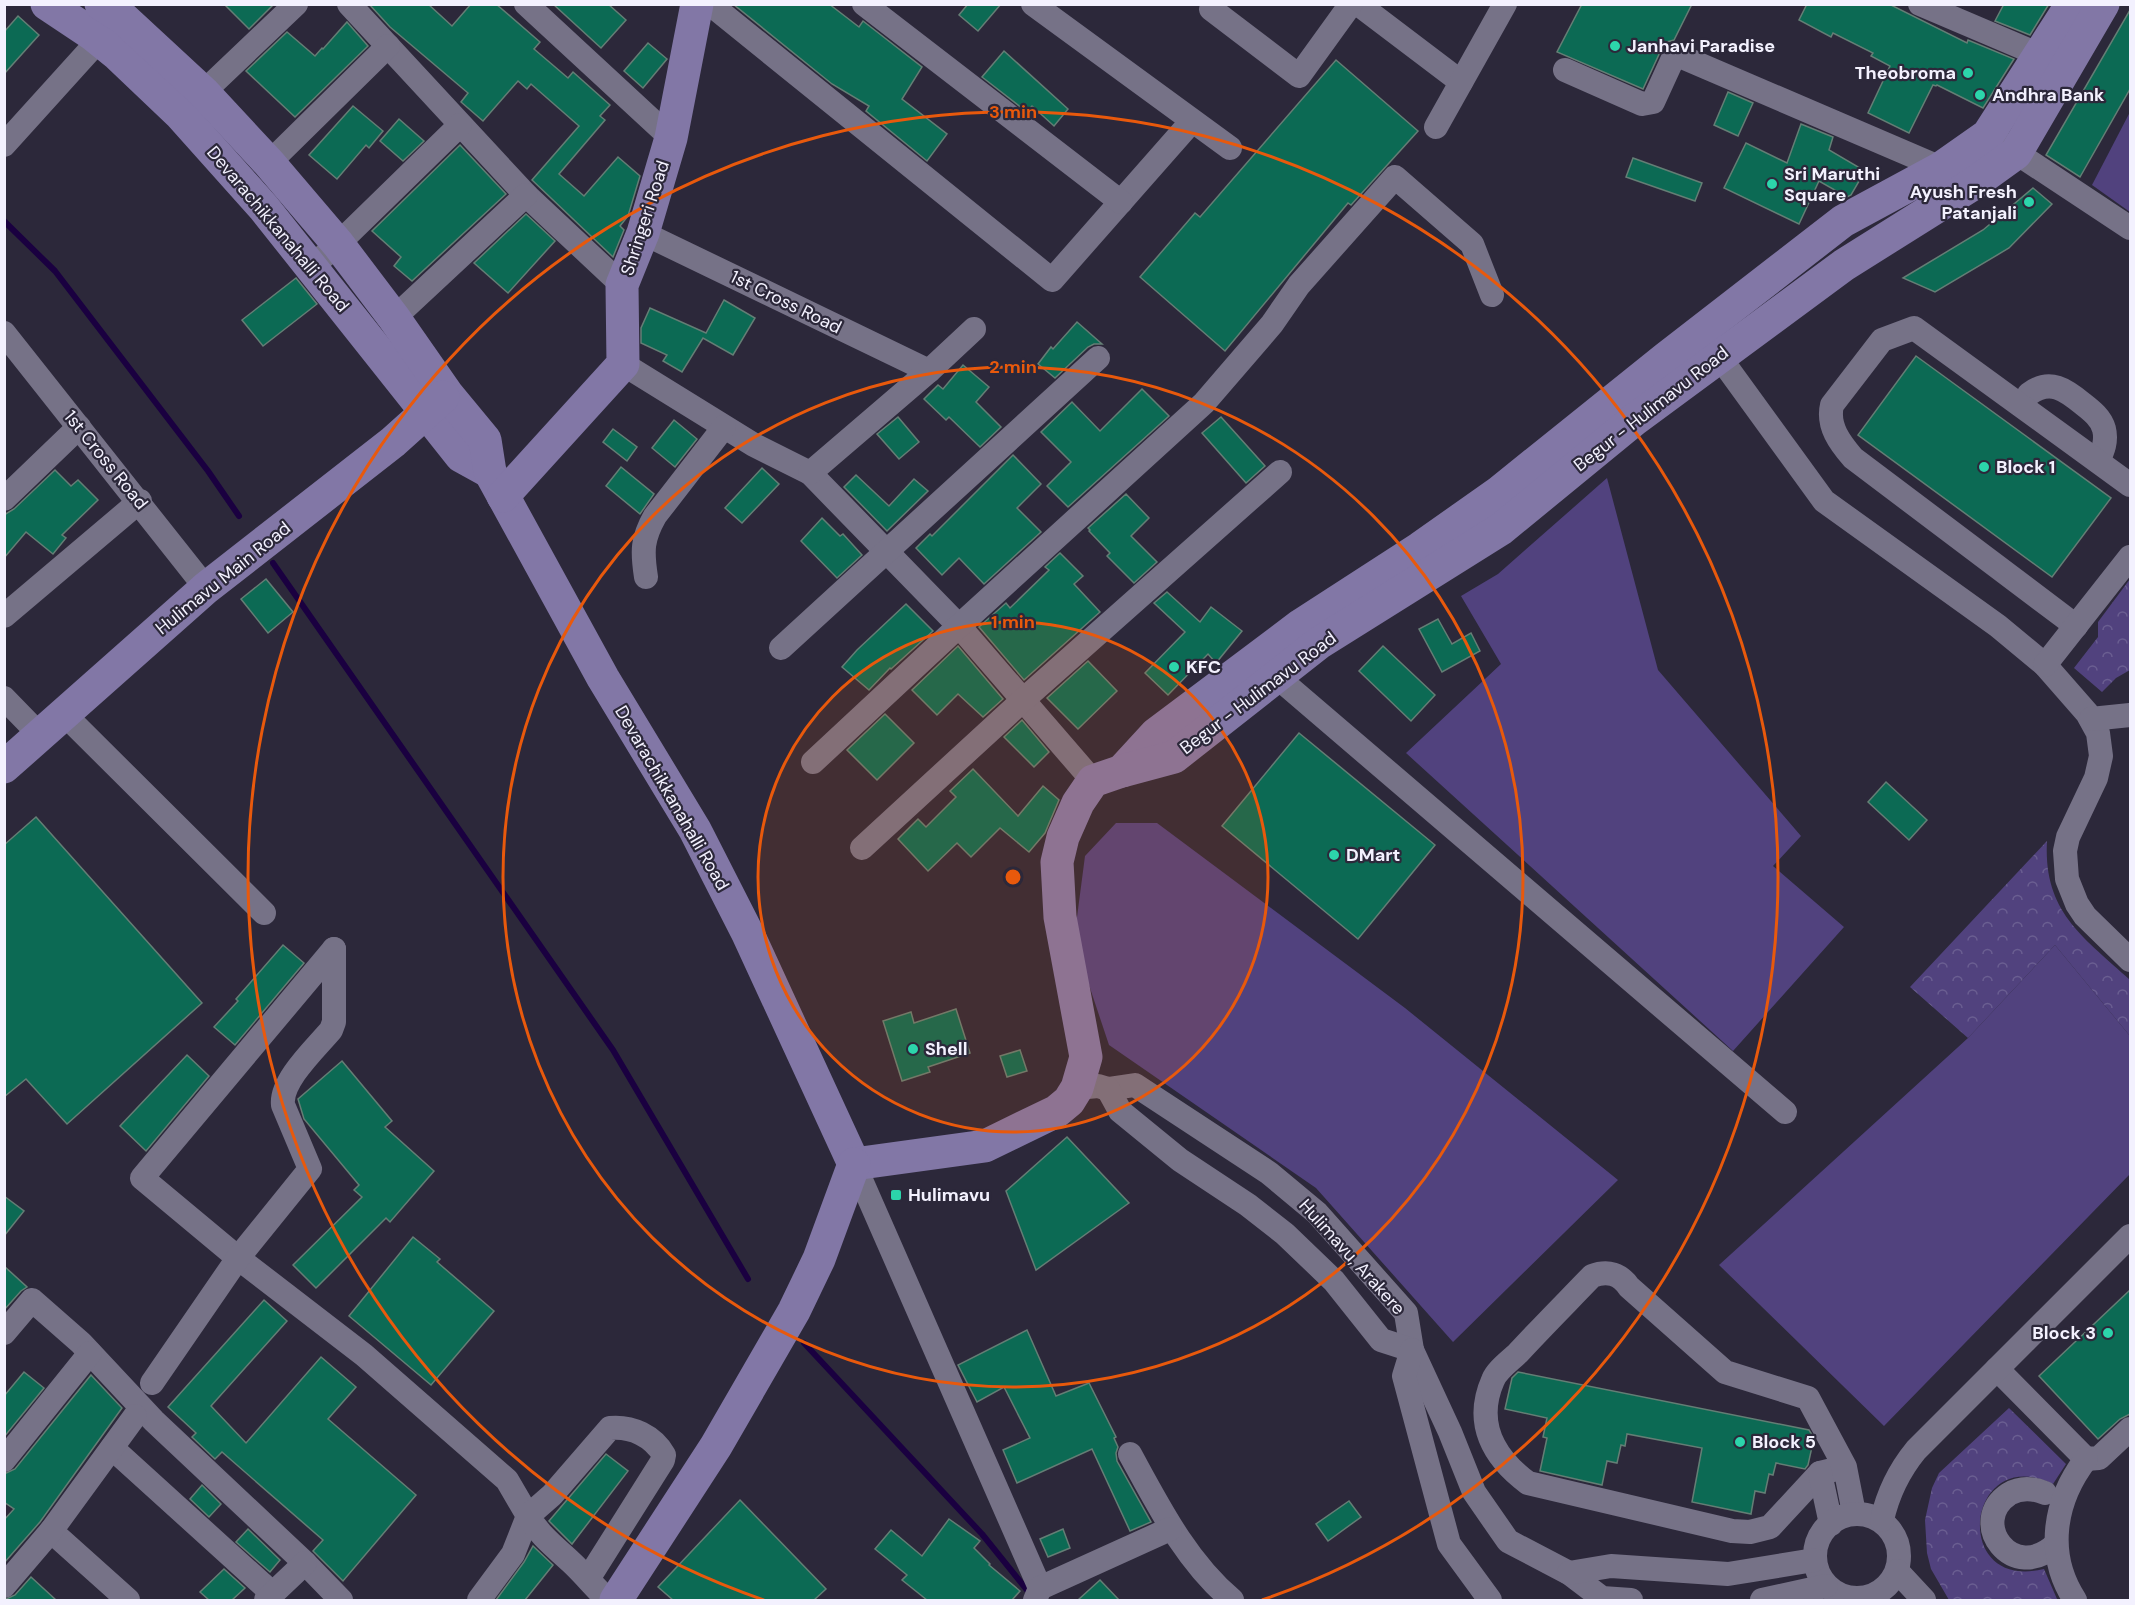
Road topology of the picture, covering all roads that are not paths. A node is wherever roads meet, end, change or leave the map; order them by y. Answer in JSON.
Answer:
{"nodes":[{"id":1,"x":47,"y":4,"type":"edge"},
{"id":2,"x":296,"y":4,"type":"edge"},
{"id":3,"x":349,"y":4,"type":"edge"},
{"id":4,"x":526,"y":4,"type":"edge"},
{"id":5,"x":697,"y":4,"type":"edge"},
{"id":6,"x":710,"y":4,"type":"edge"},
{"id":7,"x":864,"y":4,"type":"edge"},
{"id":8,"x":1033,"y":4,"type":"edge"},
{"id":9,"x":1351,"y":4,"type":"edge"},
{"id":10,"x":1358,"y":4,"type":"edge"},
{"id":11,"x":1505,"y":4,"type":"edge"},
{"id":12,"x":1920,"y":4,"type":"edge"},
{"id":13,"x":2072,"y":4,"type":"edge"},
{"id":14,"x":2103,"y":4,"type":"edge"},
{"id":15,"x":105,"y":5,"type":"edge"},
{"id":16,"x":1211,"y":9,"type":"dead end"},
{"id":17,"x":99,"y":40,"type":"junction"},
{"id":18,"x":388,"y":46,"type":"junction"},
{"id":19,"x":2040,"y":55,"type":"junction"},
{"id":20,"x":1565,"y":70,"type":"dead end"},
{"id":21,"x":1461,"y":82,"type":"junction"},
{"id":22,"x":191,"y":103,"type":"junction"},
{"id":23,"x":1192,"y":121,"type":"junction"},
{"id":24,"x":460,"y":124,"type":"junction"},
{"id":25,"x":1436,"y":127,"type":"dead end"},
{"id":26,"x":1988,"y":135,"type":"junction"},
{"id":27,"x":670,"y":138,"type":"junction"},
{"id":28,"x":4,"y":145,"type":"edge"},
{"id":29,"x":1230,"y":148,"type":"dead end"},
{"id":30,"x":2016,"y":153,"type":"junction"},
{"id":31,"x":269,"y":163,"type":"junction"},
{"id":32,"x":1941,"y":168,"type":"junction"},
{"id":33,"x":526,"y":195,"type":"junction"},
{"id":34,"x":1122,"y":202,"type":"junction"},
{"id":35,"x":2130,"y":228,"type":"edge"},
{"id":36,"x":643,"y":233,"type":"junction"},
{"id":37,"x":338,"y":244,"type":"junction"},
{"id":38,"x":311,"y":267,"type":"junction"},
{"id":39,"x":622,"y":285,"type":"junction"},
{"id":40,"x":1492,"y":295,"type":"dead end"},
{"id":41,"x":394,"y":318,"type":"junction"},
{"id":42,"x":974,"y":329,"type":"dead end"},
{"id":43,"x":4,"y":333,"type":"edge"},
{"id":44,"x":1710,"y":344,"type":"junction"},
{"id":45,"x":1098,"y":358,"type":"dead end"},
{"id":46,"x":623,"y":364,"type":"junction"},
{"id":47,"x":929,"y":371,"type":"junction"},
{"id":48,"x":2029,"y":394,"type":"dead end"},
{"id":49,"x":437,"y":403,"type":"junction"},
{"id":50,"x":79,"y":427,"type":"junction"},
{"id":51,"x":724,"y":427,"type":"junction"},
{"id":52,"x":2098,"y":461,"type":"junction"},
{"id":53,"x":1280,"y":472,"type":"dead end"},
{"id":54,"x":810,"y":473,"type":"junction"},
{"id":55,"x":496,"y":484,"type":"junction"},
{"id":56,"x":2130,"y":484,"type":"edge"},
{"id":57,"x":4,"y":499,"type":"edge"},
{"id":58,"x":140,"y":501,"type":"junction"},
{"id":59,"x":886,"y":551,"type":"junction"},
{"id":60,"x":2130,"y":557,"type":"edge"},
{"id":61,"x":646,"y":577,"type":"dead end"},
{"id":62,"x":206,"y":588,"type":"junction"},
{"id":63,"x":4,"y":616,"type":"edge"},
{"id":64,"x":959,"y":626,"type":"junction"},
{"id":65,"x":2076,"y":626,"type":"junction"},
{"id":66,"x":781,"y":648,"type":"dead end"},
{"id":67,"x":2045,"y":665,"type":"junction"},
{"id":68,"x":1268,"y":666,"type":"junction"},
{"id":69,"x":4,"y":698,"type":"edge"},
{"id":70,"x":1023,"y":700,"type":"junction"},
{"id":71,"x":2130,"y":715,"type":"edge"},
{"id":72,"x":2091,"y":719,"type":"junction"},
{"id":73,"x":51,"y":724,"type":"junction"},
{"id":74,"x":813,"y":762,"type":"dead end"},
{"id":75,"x":4,"y":767,"type":"edge"},
{"id":76,"x":1108,"y":776,"type":"junction"},
{"id":77,"x":862,"y":848,"type":"dead end"},
{"id":78,"x":264,"y":913,"type":"dead end"},
{"id":79,"x":2130,"y":960,"type":"edge"},
{"id":80,"x":1093,"y":1088,"type":"junction"},
{"id":81,"x":1785,"y":1112,"type":"dead end"},
{"id":82,"x":854,"y":1164,"type":"junction"},
{"id":83,"x":2130,"y":1236,"type":"edge"},
{"id":84,"x":238,"y":1258,"type":"junction"},
{"id":85,"x":4,"y":1333,"type":"edge"},
{"id":86,"x":1412,"y":1350,"type":"junction"},
{"id":87,"x":90,"y":1353,"type":"junction"},
{"id":88,"x":1997,"y":1370,"type":"junction"},
{"id":89,"x":152,"y":1383,"type":"dead end"},
{"id":90,"x":135,"y":1416,"type":"dead end"},
{"id":91,"x":2130,"y":1430,"type":"edge"},
{"id":92,"x":112,"y":1448,"type":"junction"},
{"id":93,"x":1130,"y":1455,"type":"dead end"},
{"id":94,"x":2086,"y":1459,"type":"junction"},
{"id":95,"x":4,"y":1460,"type":"edge"},
{"id":96,"x":1845,"y":1467,"type":"junction"},
{"id":97,"x":1820,"y":1473,"type":"junction"},
{"id":98,"x":2045,"y":1493,"type":"dead end"},
{"id":99,"x":1854,"y":1513,"type":"junction"},
{"id":100,"x":528,"y":1516,"type":"junction"},
{"id":101,"x":1882,"y":1520,"type":"junction"},
{"id":102,"x":1831,"y":1524,"type":"junction"},
{"id":103,"x":1170,"y":1528,"type":"junction"},
{"id":104,"x":51,"y":1531,"type":"junction"},
{"id":105,"x":2056,"y":1544,"type":"junction"},
{"id":106,"x":1814,"y":1560,"type":"junction"},
{"id":107,"x":305,"y":1563,"type":"junction"},
{"id":108,"x":1897,"y":1571,"type":"junction"},
{"id":109,"x":1569,"y":1573,"type":"junction"},
{"id":110,"x":588,"y":1579,"type":"junction"},
{"id":111,"x":4,"y":1586,"type":"edge"},
{"id":112,"x":1826,"y":1586,"type":"junction"},
{"id":113,"x":1038,"y":1593,"type":"edge"},
{"id":114,"x":1883,"y":1596,"type":"edge"},
{"id":115,"x":269,"y":1597,"type":"edge"},
{"id":116,"x":1225,"y":1598,"type":"edge"},
{"id":117,"x":128,"y":1600,"type":"edge"},
{"id":118,"x":341,"y":1600,"type":"edge"},
{"id":119,"x":479,"y":1600,"type":"edge"},
{"id":120,"x":608,"y":1600,"type":"edge"},
{"id":121,"x":616,"y":1600,"type":"edge"},
{"id":122,"x":1490,"y":1600,"type":"edge"},
{"id":123,"x":1631,"y":1600,"type":"edge"},
{"id":124,"x":1762,"y":1600,"type":"edge"},
{"id":125,"x":1924,"y":1600,"type":"edge"},
{"id":126,"x":2074,"y":1600,"type":"edge"}],
"edges":[{"from":1,"to":17,"type":"main road","name":"Devarachikkanahalli Road"},
{"from":2,"to":22,"type":"street"},
{"from":3,"to":18,"type":"street"},
{"from":4,"to":27,"type":"street"},
{"from":5,"to":27,"type":"main road","name":"Shringeri Road"},
{"from":6,"to":34,"type":"street"},
{"from":7,"to":34,"type":"street"},
{"from":8,"to":23,"type":"street"},
{"from":9,"to":16,"type":"street"},
{"from":10,"to":21,"type":"street"},
{"from":11,"to":21,"type":"street"},
{"from":12,"to":19,"type":"street"},
{"from":13,"to":19,"type":"main road","name":"Begur - Hulimavu Road"},
{"from":14,"to":30,"type":"main road","name":"Begur - Hulimavu Road"},
{"from":15,"to":22,"type":"main road","name":"Devarachikkanahalli Road"},
{"from":17,"to":22,"type":"main road","name":"Devarachikkanahalli Road"},
{"from":17,"to":28,"type":"street"},
{"from":18,"to":24,"type":"street"},
{"from":18,"to":31,"type":"street"},
{"from":19,"to":26,"type":"main road","name":"Begur - Hulimavu Road"},
{"from":20,"to":32,"type":"street"},
{"from":21,"to":25,"type":"street"},
{"from":22,"to":31,"type":"main road","name":"Devarachikkanahalli Road"},
{"from":22,"to":38,"type":"main road","name":"Devarachikkanahalli Road"},
{"from":23,"to":29,"type":"street"},
{"from":23,"to":34,"type":"street"},
{"from":24,"to":33,"type":"street"},
{"from":24,"to":37,"type":"street"},
{"from":26,"to":30,"type":"street"},
{"from":26,"to":32,"type":"main road","name":"Begur - Hulimavu Road"},
{"from":27,"to":36,"type":"main road","name":"Shringeri Road"},
{"from":30,"to":35,"type":"street"},
{"from":30,"to":44,"type":"main road","name":"Begur - Hulimavu Road"},
{"from":31,"to":37,"type":"main road","name":"Devarachikkanahalli Road"},
{"from":32,"to":44,"type":"main road","name":"Begur - Hulimavu Road"},
{"from":33,"to":39,"type":"street"},
{"from":33,"to":41,"type":"street"},
{"from":36,"to":39,"type":"main road","name":"Shringeri Road"},
{"from":36,"to":47,"type":"street","name":"1st Cross Road"},
{"from":37,"to":38,"type":"street"},
{"from":37,"to":41,"type":"main road","name":"Devarachikkanahalli Road"},
{"from":38,"to":49,"type":"main road","name":"Devarachikkanahalli Road"},
{"from":39,"to":46,"type":"main road","name":"Shringeri Road"},
{"from":40,"to":64,"type":"street"},
{"from":41,"to":49,"type":"main road","name":"Devarachikkanahalli Road"},
{"from":42,"to":47,"type":"street"},
{"from":43,"to":50,"type":"street","name":"1st Cross Road"},
{"from":44,"to":67,"type":"street"},
{"from":44,"to":68,"type":"main road","name":"Begur - Hulimavu Road"},
{"from":45,"to":59,"type":"street"},
{"from":46,"to":51,"type":"street"},
{"from":46,"to":55,"type":"main road"},
{"from":47,"to":54,"type":"street"},
{"from":48,"to":52,"type":"street"},
{"from":49,"to":55,"type":"main road","name":"Devarachikkanahalli Road"},
{"from":49,"to":62,"type":"main road","name":"Hulimavu Main Road"},
{"from":50,"to":57,"type":"street"},
{"from":50,"to":58,"type":"street","name":"1st Cross Road"},
{"from":51,"to":54,"type":"street"},
{"from":51,"to":61,"type":"street"},
{"from":52,"to":56,"type":"street"},
{"from":52,"to":65,"type":"street"},
{"from":53,"to":70,"type":"street"},
{"from":54,"to":59,"type":"street"},
{"from":55,"to":82,"type":"main road","name":"Devarachikkanahalli Road"},
{"from":58,"to":62,"type":"street","name":"1st Cross Road"},
{"from":58,"to":63,"type":"street"},
{"from":59,"to":64,"type":"street"},
{"from":59,"to":66,"type":"street"},
{"from":60,"to":65,"type":"street"},
{"from":62,"to":73,"type":"main road","name":"Hulimavu Main Road"},
{"from":64,"to":70,"type":"street"},
{"from":64,"to":74,"type":"street"},
{"from":65,"to":67,"type":"street"},
{"from":67,"to":72,"type":"street"},
{"from":68,"to":76,"type":"main road","name":"Begur - Hulimavu Road"},
{"from":68,"to":81,"type":"street"},
{"from":69,"to":73,"type":"street"},
{"from":70,"to":76,"type":"street"},
{"from":70,"to":77,"type":"street"},
{"from":71,"to":72,"type":"street"},
{"from":72,"to":79,"type":"street"},
{"from":73,"to":75,"type":"main road","name":"Hulimavu Main Road"},
{"from":73,"to":78,"type":"street"},
{"from":76,"to":80,"type":"main road","name":"Begur - Hulimavu Road"},
{"from":80,"to":82,"type":"main road"},
{"from":80,"to":86,"type":"street","name":"Hulimavu, Arakere"},
{"from":80,"to":86,"type":"street","name":"Hulimavu, Arakere"},
{"from":82,"to":113,"type":"street"},
{"from":82,"to":121,"type":"main road"},
{"from":83,"to":88,"type":"street"},
{"from":84,"to":84,"type":"street"},
{"from":84,"to":89,"type":"street"},
{"from":84,"to":100,"type":"street"},
{"from":85,"to":87,"type":"street"},
{"from":86,"to":109,"type":"street"},
{"from":86,"to":122,"type":"street"},
{"from":87,"to":95,"type":"street"},
{"from":87,"to":107,"type":"street"},
{"from":88,"to":94,"type":"street"},
{"from":88,"to":101,"type":"street"},
{"from":90,"to":92,"type":"street"},
{"from":91,"to":94,"type":"street"},
{"from":92,"to":104,"type":"street"},
{"from":92,"to":115,"type":"street"},
{"from":93,"to":103,"type":"street"},
{"from":94,"to":105,"type":"street"},
{"from":96,"to":97,"type":"street"},
{"from":96,"to":97,"type":"street"},
{"from":96,"to":99,"type":"street"},
{"from":97,"to":102,"type":"street"},
{"from":98,"to":105,"type":"street"},
{"from":99,"to":101,"type":"street"},
{"from":99,"to":102,"type":"street"},
{"from":100,"to":110,"type":"street"},
{"from":100,"to":110,"type":"street"},
{"from":100,"to":119,"type":"street"},
{"from":101,"to":108,"type":"street"},
{"from":102,"to":106,"type":"street"},
{"from":103,"to":113,"type":"street"},
{"from":103,"to":116,"type":"street"},
{"from":104,"to":111,"type":"street"},
{"from":104,"to":117,"type":"street"},
{"from":105,"to":126,"type":"street"},
{"from":106,"to":109,"type":"street"},
{"from":106,"to":112,"type":"street"},
{"from":107,"to":115,"type":"street"},
{"from":107,"to":118,"type":"street"},
{"from":108,"to":114,"type":"street"},
{"from":108,"to":125,"type":"street"},
{"from":109,"to":123,"type":"street"},
{"from":110,"to":120,"type":"street"},
{"from":112,"to":114,"type":"street"},
{"from":112,"to":124,"type":"street"}]}
